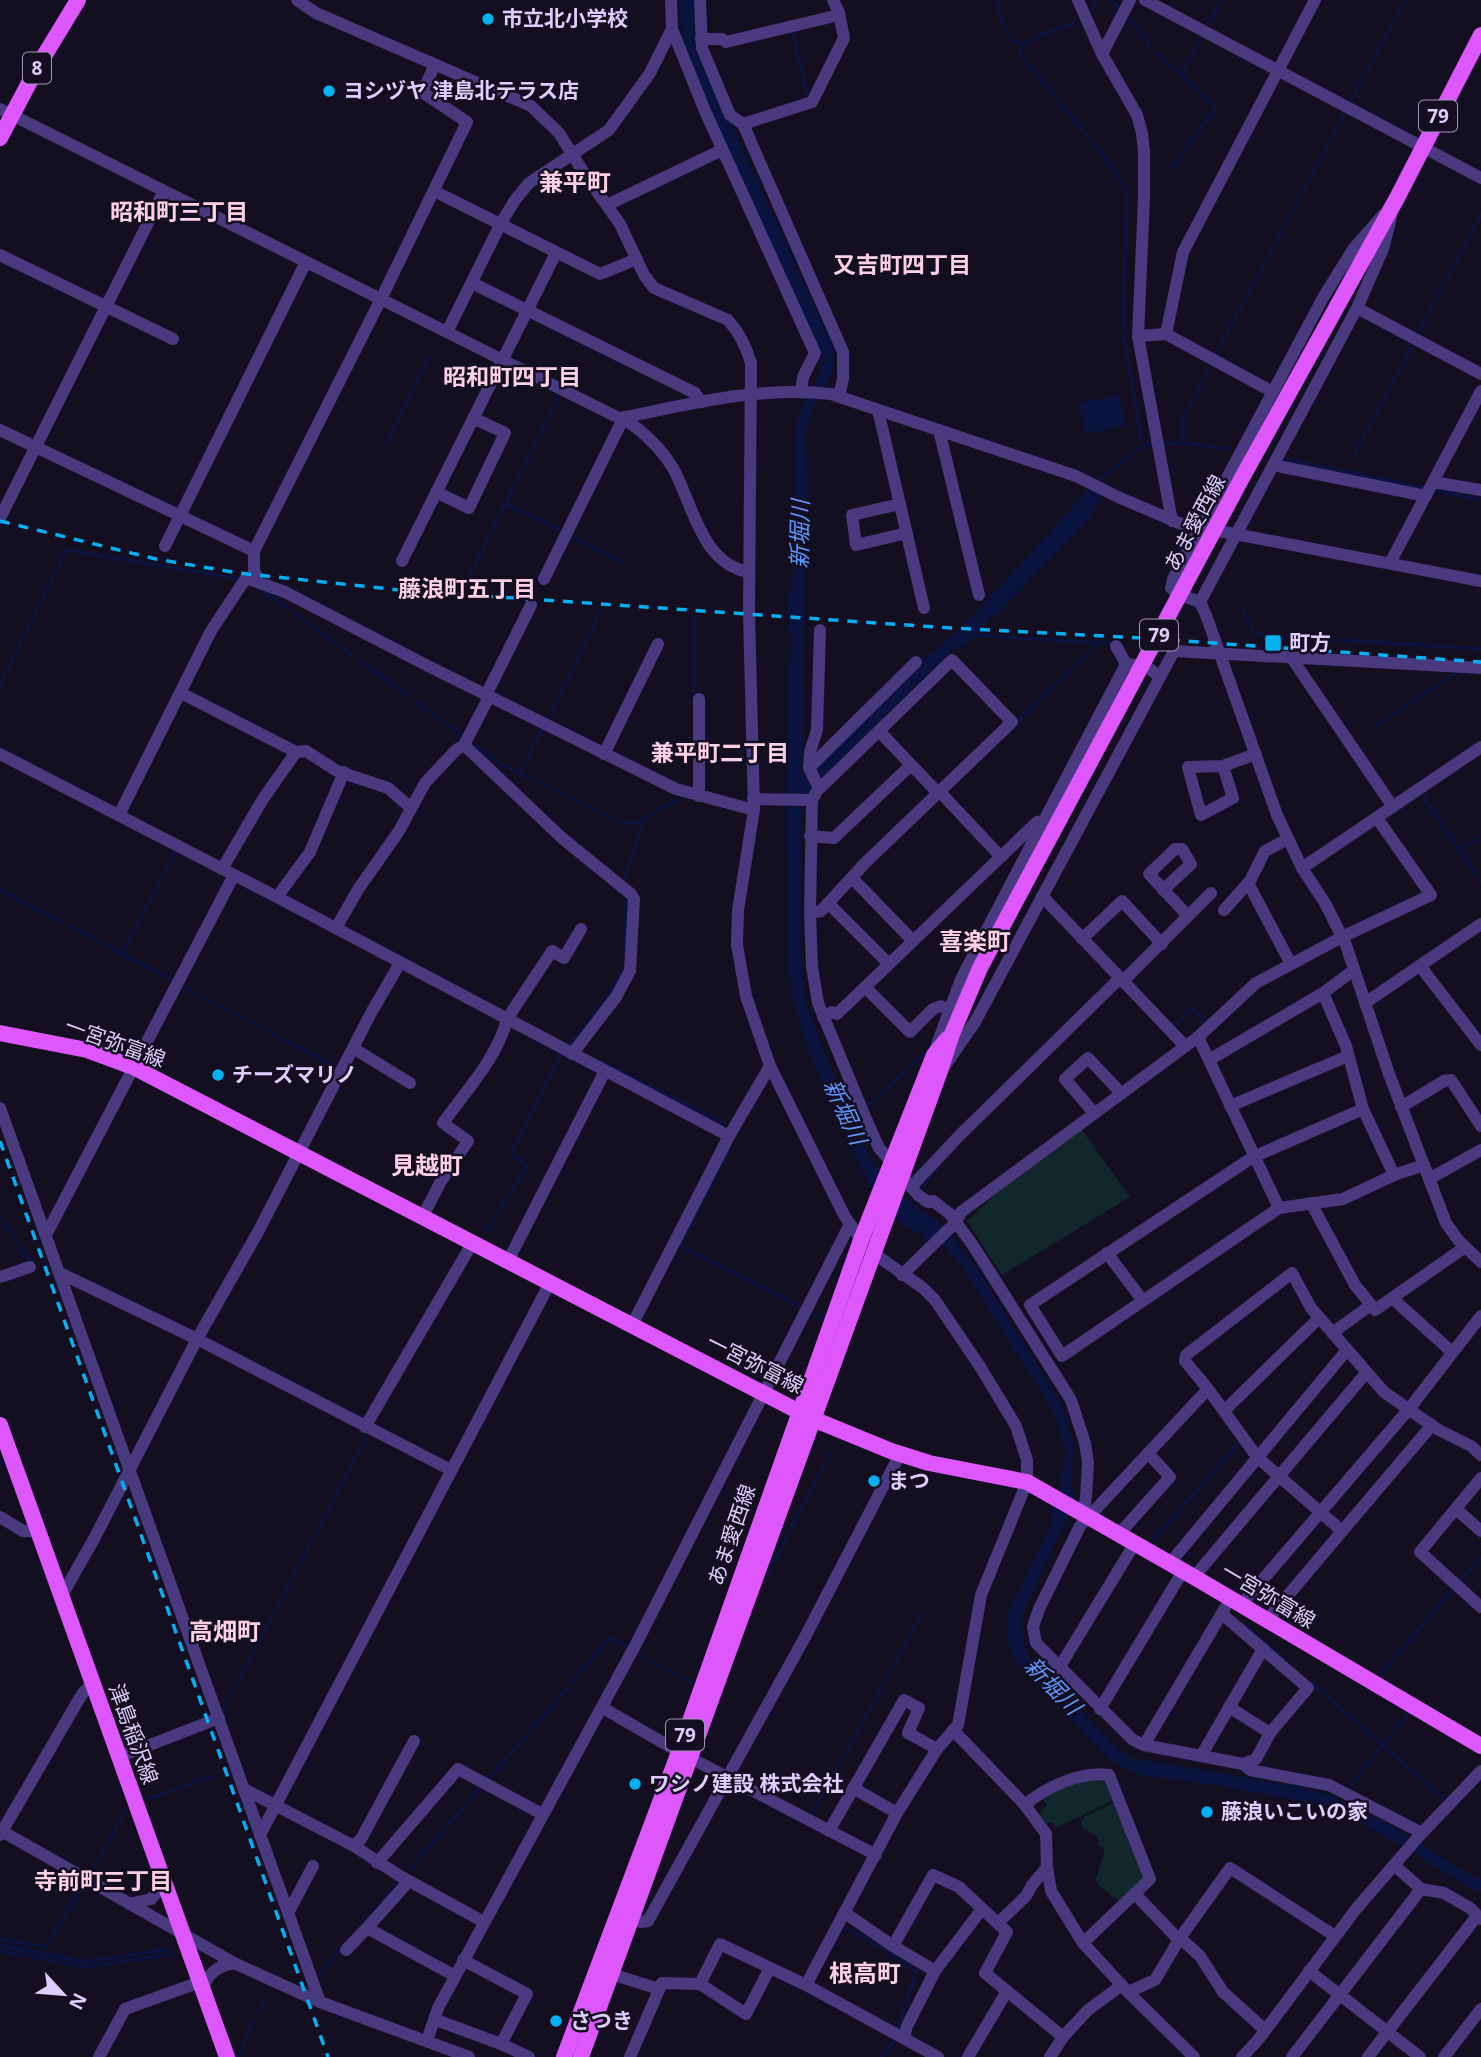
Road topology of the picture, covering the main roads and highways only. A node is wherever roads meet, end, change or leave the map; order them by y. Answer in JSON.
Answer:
{"nodes":[{"id":1,"x":78,"y":0,"type":"edge"},
{"id":2,"x":1481,"y":36,"type":"edge"},
{"id":3,"x":6,"y":112,"type":"edge"},
{"id":4,"x":0,"y":138,"type":"edge"},
{"id":5,"x":0,"y":1033,"type":"edge"},
{"id":6,"x":952,"y":1034,"type":"junction"},
{"id":7,"x":899,"y":1175,"type":"junction"},
{"id":8,"x":799,"y":1410,"type":"junction"},
{"id":9,"x":813,"y":1419,"type":"junction"},
{"id":10,"x":0,"y":1425,"type":"edge"},
{"id":11,"x":1481,"y":1746,"type":"edge"},
{"id":12,"x":684,"y":1754,"type":"junction"},
{"id":13,"x":227,"y":2057,"type":"edge"},
{"id":14,"x":564,"y":2057,"type":"edge"},
{"id":15,"x":580,"y":2057,"type":"edge"}],
"edges":[{"from":1,"to":3,"type":"main road","number":"8"},
{"from":2,"to":6,"type":"main road","name":"あま愛西線","number":"79"},
{"from":3,"to":4,"type":"main road","number":"8"},
{"from":5,"to":8,"type":"main road","name":"一宮弥富線"},
{"from":6,"to":7,"type":"main road","name":"あま愛西線","number":"79"},
{"from":6,"to":7,"type":"main road","name":"あま愛西線","number":"79"},
{"from":7,"to":8,"type":"main road","name":"あま愛西線","number":"79"},
{"from":7,"to":9,"type":"main road","name":"あま愛西線","number":"79"},
{"from":8,"to":9,"type":"main road","name":"一宮弥富線"},
{"from":8,"to":12,"type":"main road","name":"あま愛西線","number":"79"},
{"from":9,"to":11,"type":"main road","name":"一宮弥富線"},
{"from":9,"to":12,"type":"main road","name":"あま愛西線","number":"79"},
{"from":10,"to":13,"type":"main road","name":"津島稲沢線"},
{"from":12,"to":14,"type":"main road","name":"あま愛西線","number":"79"},
{"from":12,"to":15,"type":"main road","name":"あま愛西線","number":"79"}]}
